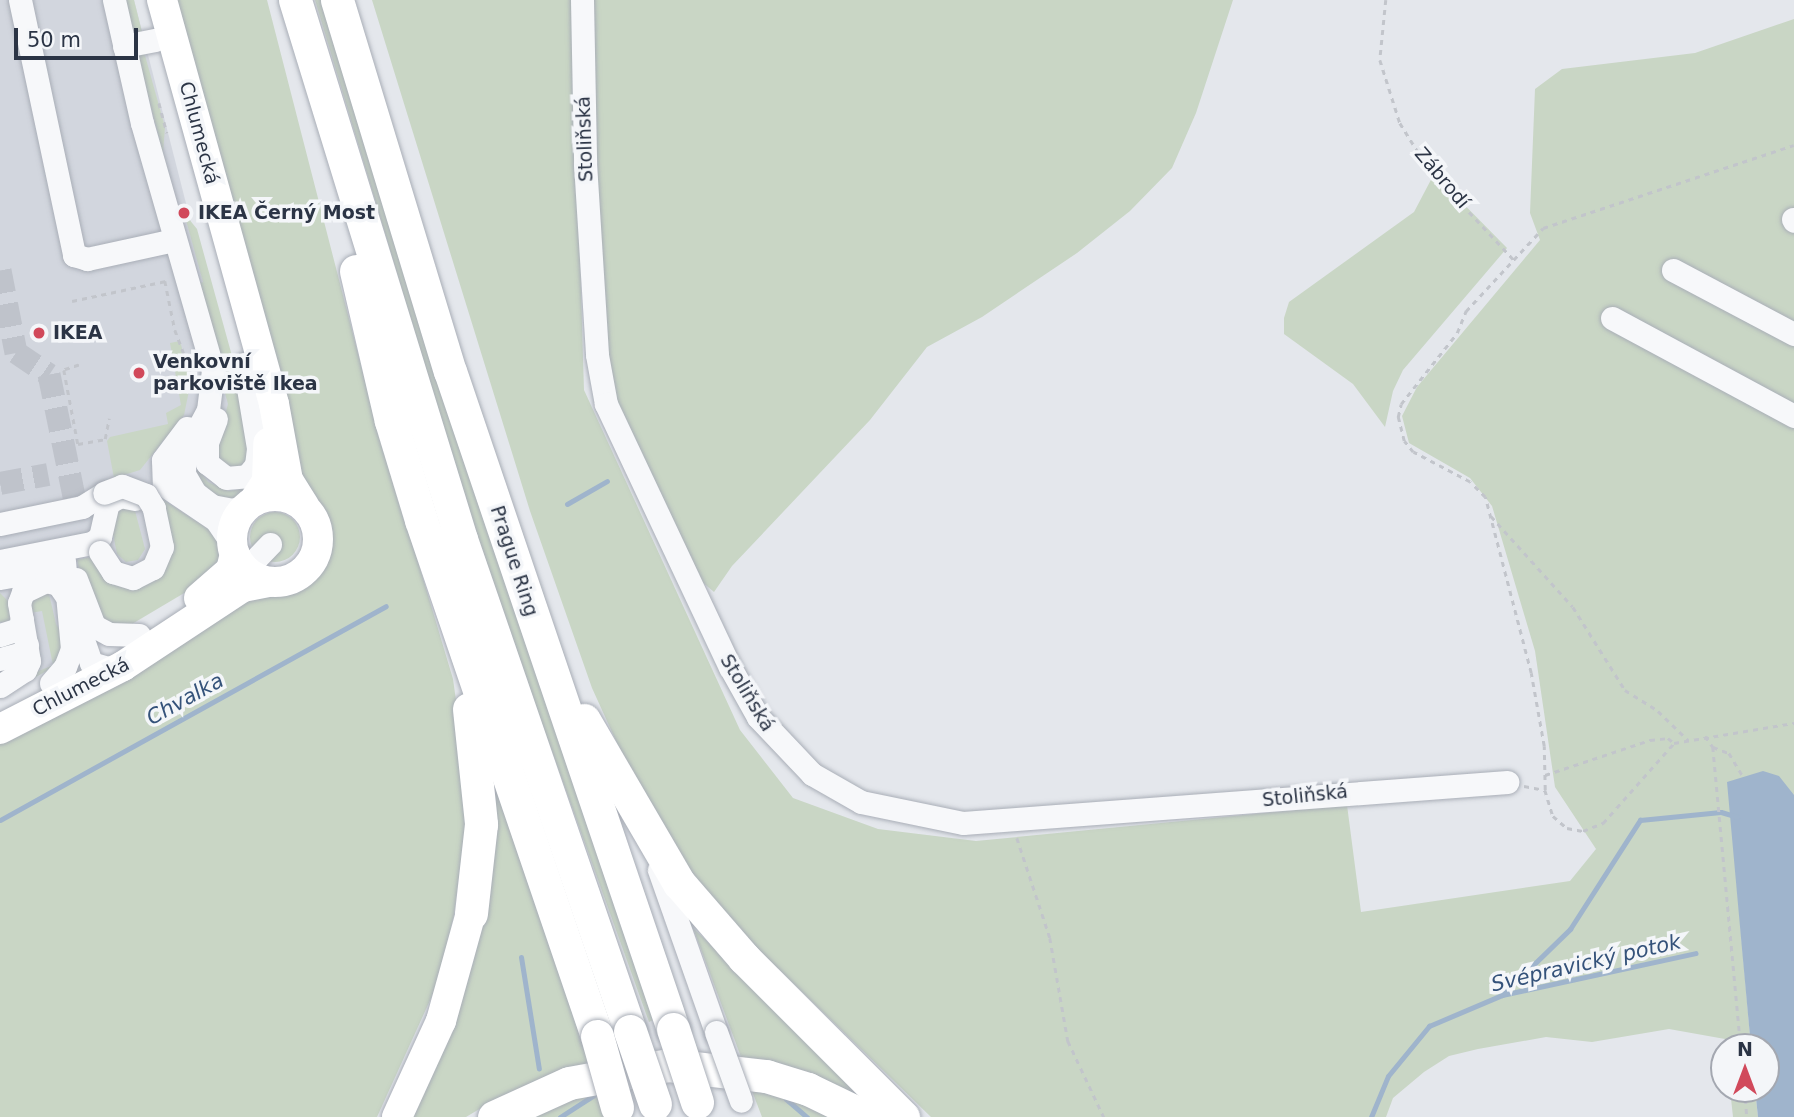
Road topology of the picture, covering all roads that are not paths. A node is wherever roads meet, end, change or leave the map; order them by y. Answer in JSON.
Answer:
{"nodes":[{"id":1,"x":20,"y":0,"type":"edge"},
{"id":2,"x":114,"y":0,"type":"edge"},
{"id":3,"x":144,"y":0,"type":"edge"},
{"id":4,"x":162,"y":0,"type":"edge"},
{"id":5,"x":295,"y":0,"type":"edge"},
{"id":6,"x":337,"y":0,"type":"edge"},
{"id":7,"x":582,"y":0,"type":"edge"},
{"id":8,"x":155,"y":40,"type":"junction"},
{"id":9,"x":124,"y":46,"type":"junction"},
{"id":10,"x":330,"y":119,"type":"junction"},
{"id":11,"x":174,"y":240,"type":"junction"},
{"id":12,"x":1673,"y":270,"type":"dead end"},
{"id":13,"x":1612,"y":318,"type":"dead end"},
{"id":14,"x":1794,"y":334,"type":"edge"},
{"id":15,"x":191,"y":337,"type":"junction"},
{"id":16,"x":244,"y":364,"type":"junction"},
{"id":17,"x":213,"y":370,"type":"junction"},
{"id":18,"x":1794,"y":416,"type":"edge"},
{"id":19,"x":160,"y":476,"type":"junction"},
{"id":20,"x":106,"y":498,"type":"junction"},
{"id":21,"x":252,"y":503,"type":"junction"},
{"id":22,"x":303,"y":506,"type":"junction"},
{"id":23,"x":0,"y":524,"type":"edge"},
{"id":24,"x":270,"y":544,"type":"dead end"},
{"id":25,"x":104,"y":549,"type":"dead end"},
{"id":26,"x":0,"y":561,"type":"edge"},
{"id":27,"x":245,"y":562,"type":"junction"},
{"id":28,"x":0,"y":578,"type":"edge"},
{"id":29,"x":71,"y":584,"type":"junction"},
{"id":30,"x":0,"y":588,"type":"edge"},
{"id":31,"x":530,"y":611,"type":"junction"},
{"id":32,"x":25,"y":633,"type":"junction"},
{"id":33,"x":0,"y":635,"type":"edge"},
{"id":34,"x":139,"y":635,"type":"junction"},
{"id":35,"x":461,"y":640,"type":"junction"},
{"id":36,"x":0,"y":649,"type":"edge"},
{"id":37,"x":0,"y":659,"type":"edge"},
{"id":38,"x":0,"y":670,"type":"edge"},
{"id":39,"x":73,"y":678,"type":"junction"},
{"id":40,"x":0,"y":686,"type":"edge"},
{"id":41,"x":0,"y":711,"type":"edge"},
{"id":42,"x":0,"y":729,"type":"edge"},
{"id":43,"x":1507,"y":782,"type":"road end"},
{"id":44,"x":635,"y":814,"type":"junction"},
{"id":45,"x":471,"y":913,"type":"joint"},
{"id":46,"x":700,"y":1109,"type":"edge"},
{"id":47,"x":743,"y":1109,"type":"edge"},
{"id":48,"x":658,"y":1111,"type":"edge"},
{"id":49,"x":617,"y":1112,"type":"edge"},
{"id":50,"x":397,"y":1117,"type":"edge"},
{"id":51,"x":494,"y":1117,"type":"edge"},
{"id":52,"x":866,"y":1117,"type":"edge"},
{"id":53,"x":904,"y":1117,"type":"edge"}],
"edges":[{"from":1,"to":11,"type":"lane"},
{"from":2,"to":9,"type":"lane"},
{"from":3,"to":8,"type":"main road","name":"Chlumecká"},
{"from":4,"to":22,"type":"main road","name":"Chlumecká"},
{"from":5,"to":10,"type":"highway"},
{"from":6,"to":31,"type":"highway","name":"Prague Ring"},
{"from":7,"to":43,"type":"lane","name":"Stoliňská"},
{"from":8,"to":9,"type":"lane"},
{"from":8,"to":16,"type":"main road","name":"Chlumecká"},
{"from":9,"to":11,"type":"lane"},
{"from":10,"to":35,"type":"highway"},
{"from":10,"to":48,"type":"highway","bridge":true},
{"from":11,"to":15,"type":"lane"},
{"from":12,"to":14,"type":"lane"},
{"from":13,"to":18,"type":"lane"},
{"from":15,"to":17,"type":"lane"},
{"from":15,"to":19,"type":"lane"},
{"from":16,"to":17,"type":"lane"},
{"from":16,"to":21,"type":"main road","name":"Chlumecká"},
{"from":17,"to":19,"type":"lane"},
{"from":19,"to":21,"type":"lane"},
{"from":19,"to":27,"type":"lane"},
{"from":20,"to":23,"type":"lane"},
{"from":20,"to":25,"type":"lane","bridge":true},
{"from":20,"to":26,"type":"lane"},
{"from":21,"to":22,"type":"main road"},
{"from":21,"to":27,"type":"main road"},
{"from":22,"to":27,"type":"main road"},
{"from":24,"to":27,"type":"lane"},
{"from":27,"to":34,"type":"main road","name":"Chlumecká"},
{"from":27,"to":39,"type":"main road","name":"Chlumecká"},
{"from":28,"to":29,"type":"lane"},
{"from":29,"to":32,"type":"lane"},
{"from":29,"to":34,"type":"lane"},
{"from":29,"to":39,"type":"lane"},
{"from":29,"to":39,"type":"lane"},
{"from":30,"to":32,"type":"lane"},
{"from":31,"to":44,"type":"highway"},
{"from":31,"to":46,"type":"highway","name":"Prague Ring","bridge":true},
{"from":32,"to":33,"type":"lane"},
{"from":32,"to":36,"type":"lane"},
{"from":32,"to":37,"type":"lane"},
{"from":32,"to":38,"type":"lane"},
{"from":32,"to":40,"type":"lane"},
{"from":34,"to":39,"type":"main road","name":"Chlumecká"},
{"from":35,"to":45,"type":"highway"},
{"from":35,"to":49,"type":"highway","bridge":true},
{"from":39,"to":41,"type":"main road","name":"Chlumecká"},
{"from":39,"to":42,"type":"main road","name":"Chlumecká"},
{"from":44,"to":47,"type":"lane","bridge":true},
{"from":44,"to":53,"type":"highway"},
{"from":45,"to":50,"type":"main road"},
{"from":51,"to":52,"type":"highway"}]}
